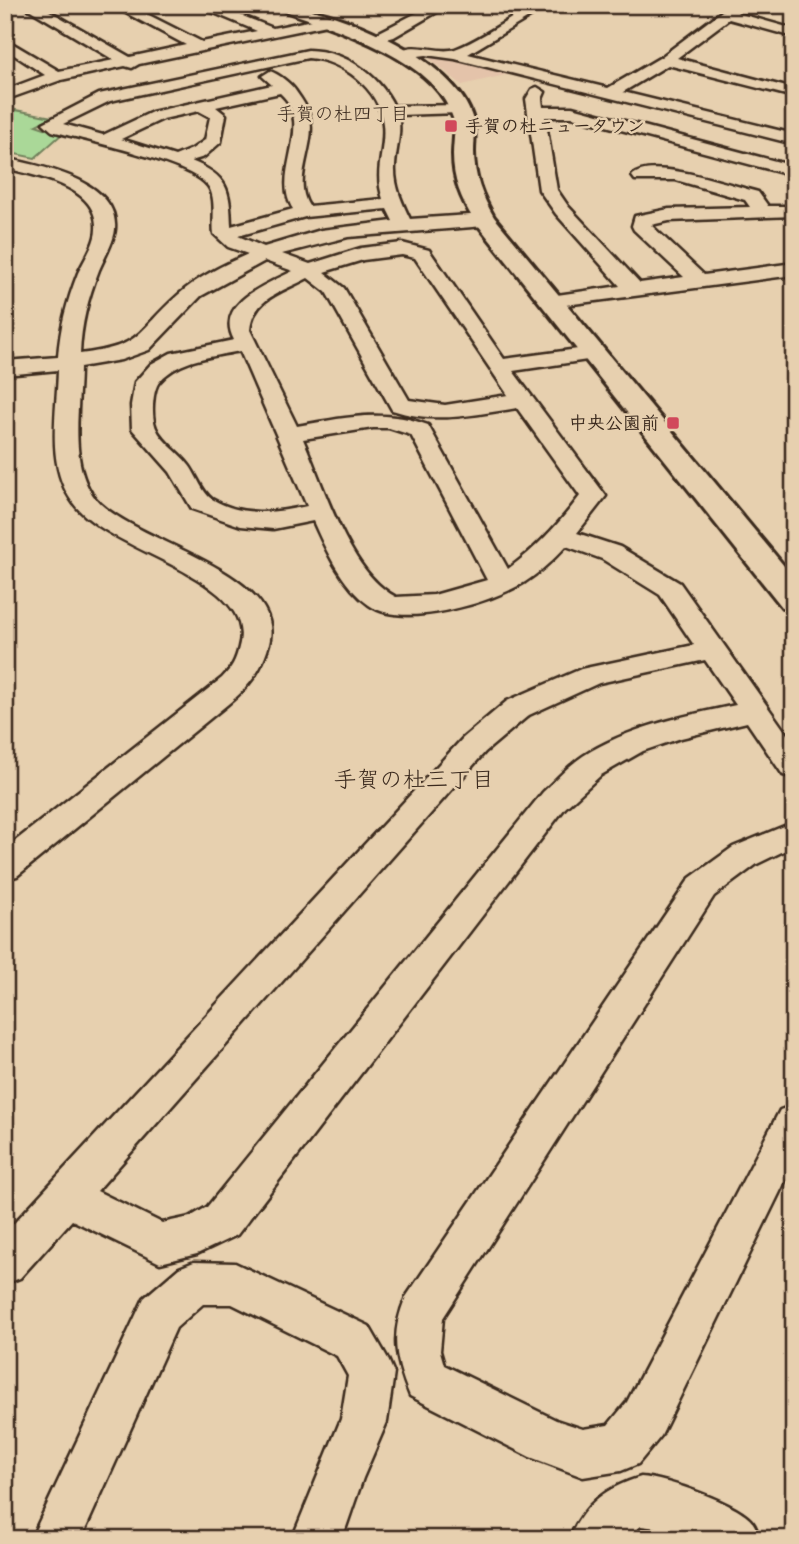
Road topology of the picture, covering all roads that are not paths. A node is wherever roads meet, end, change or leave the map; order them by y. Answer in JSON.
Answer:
{"nodes":[{"id":1,"x":29,"y":5,"type":"edge"},
{"id":2,"x":118,"y":5,"type":"edge"},
{"id":3,"x":202,"y":5,"type":"edge"},
{"id":4,"x":283,"y":5,"type":"edge"},
{"id":5,"x":543,"y":5,"type":"edge"},
{"id":6,"x":407,"y":7,"type":"dead end"},
{"id":7,"x":436,"y":8,"type":"edge"},
{"id":8,"x":733,"y":10,"type":"edge"},
{"id":9,"x":324,"y":15,"type":"junction"},
{"id":10,"x":272,"y":32,"type":"junction"},
{"id":11,"x":794,"y":33,"type":"edge"},
{"id":12,"x":373,"y":39,"type":"junction"},
{"id":13,"x":5,"y":43,"type":"edge"},
{"id":14,"x":200,"y":46,"type":"junction"},
{"id":15,"x":403,"y":54,"type":"junction"},
{"id":16,"x":455,"y":55,"type":"junction"},
{"id":17,"x":666,"y":60,"type":"junction"},
{"id":18,"x":127,"y":61,"type":"junction"},
{"id":19,"x":255,"y":66,"type":"junction"},
{"id":20,"x":57,"y":76,"type":"junction"},
{"id":21,"x":559,"y":80,"type":"junction"},
{"id":22,"x":166,"y":85,"type":"junction"},
{"id":23,"x":286,"y":87,"type":"junction"},
{"id":24,"x":611,"y":93,"type":"junction"},
{"id":25,"x":790,"y":93,"type":"dead end"},
{"id":26,"x":5,"y":95,"type":"edge"},
{"id":27,"x":201,"y":106,"type":"junction"},
{"id":28,"x":460,"y":108,"type":"junction"},
{"id":29,"x":388,"y":111,"type":"junction"},
{"id":30,"x":537,"y":112,"type":"junction"},
{"id":31,"x":653,"y":134,"type":"junction"},
{"id":32,"x":794,"y":139,"type":"edge"},
{"id":33,"x":104,"y":141,"type":"junction"},
{"id":34,"x":176,"y":162,"type":"junction"},
{"id":35,"x":5,"y":163,"type":"edge"},
{"id":36,"x":794,"y":171,"type":"edge"},
{"id":37,"x":641,"y":176,"type":"junction"},
{"id":38,"x":394,"y":203,"type":"junction"},
{"id":39,"x":762,"y":211,"type":"junction"},
{"id":40,"x":794,"y":211,"type":"edge"},
{"id":41,"x":304,"y":212,"type":"junction"},
{"id":42,"x":669,"y":215,"type":"junction"},
{"id":43,"x":485,"y":220,"type":"junction"},
{"id":44,"x":405,"y":227,"type":"junction"},
{"id":45,"x":223,"y":234,"type":"junction"},
{"id":46,"x":266,"y":254,"type":"junction"},
{"id":47,"x":794,"y":269,"type":"edge"},
{"id":48,"x":309,"y":270,"type":"junction"},
{"id":49,"x":699,"y":281,"type":"junction"},
{"id":50,"x":635,"y":290,"type":"junction"},
{"id":51,"x":550,"y":301,"type":"junction"},
{"id":52,"x":247,"y":343,"type":"junction"},
{"id":53,"x":593,"y":353,"type":"junction"},
{"id":54,"x":69,"y":360,"type":"junction"},
{"id":55,"x":498,"y":366,"type":"junction"},
{"id":56,"x":5,"y":368,"type":"edge"},
{"id":57,"x":523,"y":400,"type":"junction"},
{"id":58,"x":290,"y":434,"type":"junction"},
{"id":59,"x":323,"y":511,"type":"junction"},
{"id":60,"x":563,"y":537,"type":"junction"},
{"id":61,"x":502,"y":583,"type":"junction"},
{"id":62,"x":794,"y":600,"type":"edge"},
{"id":63,"x":712,"y":650,"type":"junction"},
{"id":64,"x":754,"y":710,"type":"junction"},
{"id":65,"x":794,"y":767,"type":"edge"},
{"id":66,"x":794,"y":834,"type":"edge"},
{"id":67,"x":5,"y":867,"type":"edge"},
{"id":68,"x":794,"y":1122,"type":"edge"},
{"id":69,"x":65,"y":1196,"type":"junction"},
{"id":70,"x":5,"y":1264,"type":"edge"},
{"id":71,"x":56,"y":1539,"type":"edge"},
{"id":72,"x":317,"y":1539,"type":"edge"},
{"id":73,"x":594,"y":1539,"type":"edge"},
{"id":74,"x":735,"y":1539,"type":"edge"}],
"edges":[{"from":1,"to":18,"type":"street"},
{"from":2,"to":14,"type":"street"},
{"from":3,"to":10,"type":"street"},
{"from":4,"to":9,"type":"street"},
{"from":5,"to":16,"type":"street"},
{"from":6,"to":7,"type":"street"},
{"from":7,"to":12,"type":"street"},
{"from":8,"to":11,"type":"street"},
{"from":8,"to":17,"type":"street"},
{"from":9,"to":10,"type":"street"},
{"from":9,"to":12,"type":"street"},
{"from":10,"to":14,"type":"street"},
{"from":12,"to":15,"type":"street"},
{"from":13,"to":20,"type":"street"},
{"from":14,"to":18,"type":"street"},
{"from":15,"to":16,"type":"street"},
{"from":15,"to":28,"type":"street"},
{"from":16,"to":21,"type":"street"},
{"from":17,"to":24,"type":"street"},
{"from":17,"to":25,"type":"street"},
{"from":18,"to":20,"type":"street"},
{"from":18,"to":22,"type":"street"},
{"from":19,"to":22,"type":"street"},
{"from":19,"to":23,"type":"street"},
{"from":19,"to":29,"type":"street"},
{"from":20,"to":26,"type":"street"},
{"from":21,"to":24,"type":"street"},
{"from":21,"to":30,"type":"street"},
{"from":22,"to":33,"type":"street"},
{"from":23,"to":27,"type":"street"},
{"from":23,"to":41,"type":"street"},
{"from":24,"to":32,"type":"street"},
{"from":27,"to":33,"type":"street"},
{"from":27,"to":34,"type":"street"},
{"from":28,"to":29,"type":"street"},
{"from":28,"to":43,"type":"street"},
{"from":29,"to":38,"type":"street"},
{"from":30,"to":31,"type":"street"},
{"from":30,"to":50,"type":"street"},
{"from":31,"to":36,"type":"street"},
{"from":31,"to":37,"type":"street"},
{"from":33,"to":34,"type":"street"},
{"from":34,"to":45,"type":"street"},
{"from":35,"to":54,"type":"street"},
{"from":37,"to":39,"type":"street"},
{"from":37,"to":42,"type":"street"},
{"from":38,"to":41,"type":"street"},
{"from":38,"to":44,"type":"street"},
{"from":39,"to":40,"type":"street"},
{"from":39,"to":42,"type":"street"},
{"from":41,"to":45,"type":"street"},
{"from":42,"to":49,"type":"street"},
{"from":43,"to":44,"type":"street"},
{"from":43,"to":51,"type":"street"},
{"from":44,"to":46,"type":"street"},
{"from":45,"to":46,"type":"street"},
{"from":46,"to":48,"type":"street"},
{"from":46,"to":54,"type":"street"},
{"from":47,"to":49,"type":"street"},
{"from":48,"to":52,"type":"street"},
{"from":48,"to":55,"type":"street"},
{"from":48,"to":57,"type":"street"},
{"from":49,"to":50,"type":"street"},
{"from":50,"to":51,"type":"street"},
{"from":51,"to":53,"type":"street"},
{"from":52,"to":58,"type":"street"},
{"from":52,"to":59,"type":"street"},
{"from":53,"to":55,"type":"street"},
{"from":53,"to":62,"type":"street"},
{"from":54,"to":56,"type":"street"},
{"from":54,"to":67,"type":"street"},
{"from":55,"to":57,"type":"street"},
{"from":57,"to":60,"type":"street"},
{"from":58,"to":59,"type":"street"},
{"from":58,"to":61,"type":"street"},
{"from":59,"to":61,"type":"street"},
{"from":60,"to":61,"type":"street"},
{"from":60,"to":63,"type":"street"},
{"from":63,"to":64,"type":"street"},
{"from":63,"to":69,"type":"street"},
{"from":64,"to":65,"type":"street"},
{"from":64,"to":69,"type":"street"},
{"from":66,"to":68,"type":"street"},
{"from":69,"to":70,"type":"street"},
{"from":71,"to":72,"type":"street"},
{"from":73,"to":74,"type":"street"}]}
